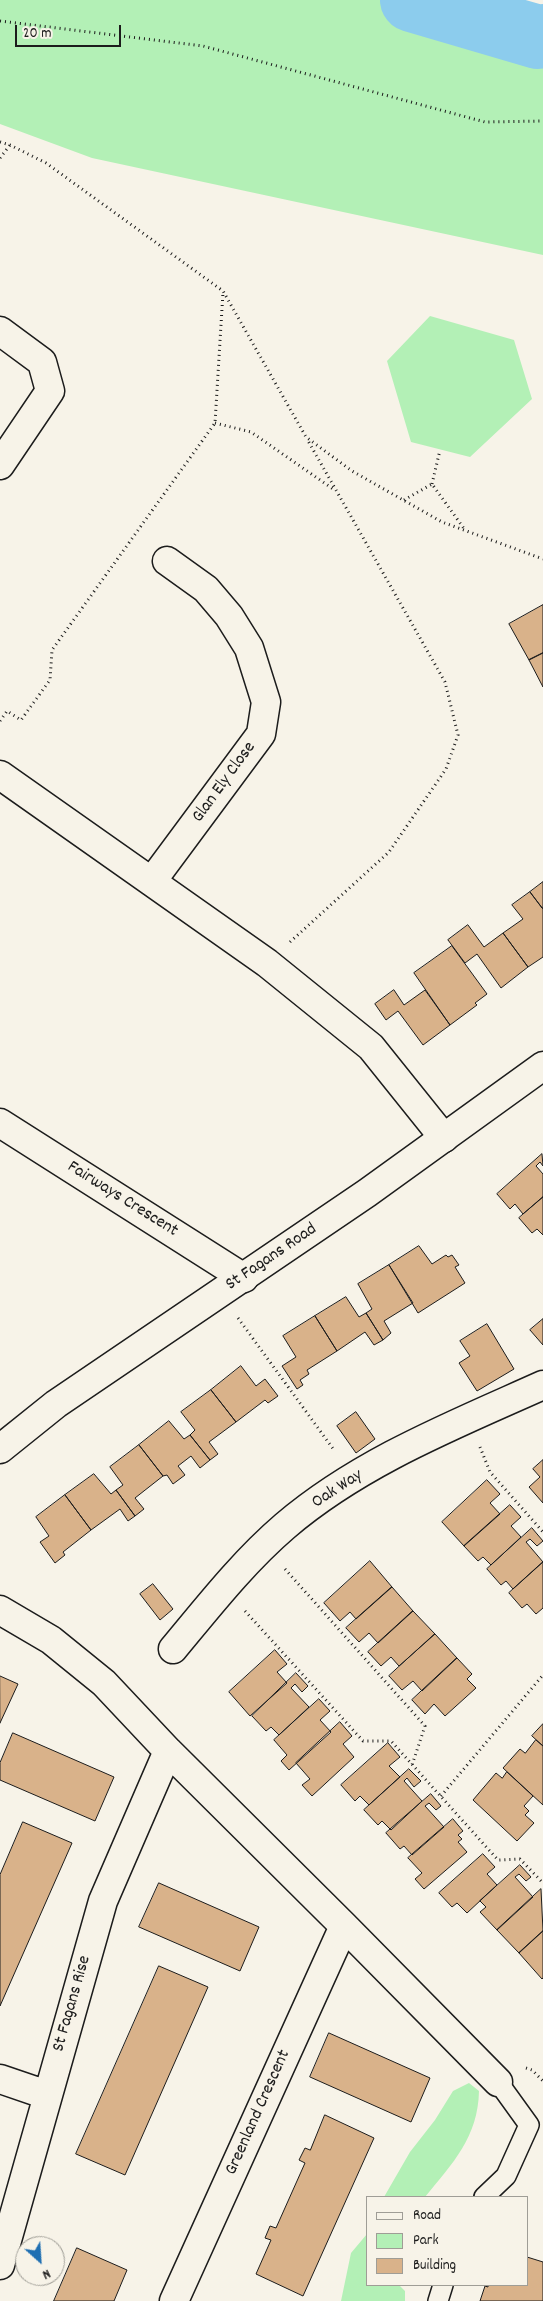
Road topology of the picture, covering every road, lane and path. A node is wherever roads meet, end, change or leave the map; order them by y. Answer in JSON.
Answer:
{"nodes":[{"id":1,"x":0,"y":21,"type":"edge"},
{"id":2,"x":543,"y":121,"type":"edge"},
{"id":3,"x":0,"y":142,"type":"edge"},
{"id":4,"x":10,"y":145,"type":"junction"},
{"id":5,"x":0,"y":158,"type":"edge"},
{"id":6,"x":223,"y":291,"type":"junction"},
{"id":7,"x":0,"y":331,"type":"edge"},
{"id":8,"x":215,"y":423,"type":"junction"},
{"id":9,"x":306,"y":437,"type":"junction"},
{"id":10,"x":440,"y":450,"type":"dead end"},
{"id":11,"x":0,"y":465,"type":"edge"},
{"id":12,"x":432,"y":484,"type":"junction"},
{"id":13,"x":335,"y":491,"type":"junction"},
{"id":14,"x":404,"y":500,"type":"junction"},
{"id":15,"x":465,"y":530,"type":"junction"},
{"id":16,"x":543,"y":559,"type":"edge"},
{"id":17,"x":167,"y":561,"type":"dead end"},
{"id":18,"x":0,"y":721,"type":"edge"},
{"id":19,"x":0,"y":776,"type":"edge"},
{"id":20,"x":152,"y":881,"type":"junction"},
{"id":21,"x":267,"y":964,"type":"junction"},
{"id":22,"x":543,"y":1066,"type":"edge"},
{"id":23,"x":0,"y":1122,"type":"edge"},
{"id":24,"x":444,"y":1138,"type":"junction"},
{"id":25,"x":244,"y":1278,"type":"junction"},
{"id":26,"x":220,"y":1293,"type":"junction"},
{"id":27,"x":543,"y":1385,"type":"edge"},
{"id":28,"x":468,"y":1419,"type":"junction"},
{"id":29,"x":0,"y":1449,"type":"edge"},
{"id":30,"x":355,"y":1478,"type":"junction"},
{"id":31,"x":543,"y":1532,"type":"edge"},
{"id":32,"x":265,"y":1546,"type":"junction"},
{"id":33,"x":224,"y":1589,"type":"junction"},
{"id":34,"x":0,"y":1610,"type":"edge"},
{"id":35,"x":173,"y":1649,"type":"dead end"},
{"id":36,"x":543,"y":1675,"type":"edge"},
{"id":37,"x":168,"y":1751,"type":"junction"},
{"id":38,"x":412,"y":1765,"type":"junction"},
{"id":39,"x":441,"y":1796,"type":"junction"},
{"id":40,"x":543,"y":1883,"type":"edge"},
{"id":41,"x":344,"y":1926,"type":"junction"},
{"id":42,"x":0,"y":2079,"type":"edge"},
{"id":43,"x":498,"y":2082,"type":"joint"},
{"id":44,"x":47,"y":2095,"type":"junction"},
{"id":45,"x":485,"y":2196,"type":"edge"},
{"id":46,"x":0,"y":2265,"type":"edge"},
{"id":47,"x":443,"y":2286,"type":"edge"},
{"id":48,"x":174,"y":2301,"type":"edge"},
{"id":49,"x":438,"y":2301,"type":"edge"}],
"edges":[{"from":1,"to":2,"type":"path"},
{"from":3,"to":4,"type":"path"},
{"from":4,"to":5,"type":"path"},
{"from":4,"to":6,"type":"path"},
{"from":6,"to":8,"type":"path"},
{"from":6,"to":9,"type":"path"},
{"from":7,"to":11,"type":"street"},
{"from":8,"to":13,"type":"path"},
{"from":8,"to":18,"type":"path"},
{"from":9,"to":13,"type":"path"},
{"from":9,"to":14,"type":"path"},
{"from":10,"to":12,"type":"path"},
{"from":12,"to":14,"type":"path"},
{"from":12,"to":15,"type":"path"},
{"from":13,"to":21,"type":"path"},
{"from":14,"to":15,"type":"path"},
{"from":15,"to":16,"type":"path"},
{"from":17,"to":20,"type":"street","name":"Glan Ely Close"},
{"from":19,"to":20,"type":"street"},
{"from":20,"to":21,"type":"street"},
{"from":21,"to":24,"type":"street"},
{"from":22,"to":24,"type":"street","name":"St Fagans Road"},
{"from":23,"to":25,"type":"street","name":"Fairways Crescent"},
{"from":24,"to":25,"type":"street","name":"St Fagans Road"},
{"from":25,"to":26,"type":"street","name":"St Fagans Road"},
{"from":26,"to":29,"type":"street","name":"St Fagans Road"},
{"from":26,"to":30,"type":"path"},
{"from":27,"to":28,"type":"street","name":"Oak Way"},
{"from":28,"to":30,"type":"street","name":"Oak Way"},
{"from":28,"to":31,"type":"path"},
{"from":30,"to":32,"type":"street","name":"Oak Way"},
{"from":32,"to":33,"type":"street","name":"Oak Way"},
{"from":32,"to":38,"type":"path"},
{"from":33,"to":35,"type":"street","name":"Oak Way"},
{"from":33,"to":38,"type":"path"},
{"from":34,"to":37,"type":"street"},
{"from":36,"to":39,"type":"path"},
{"from":37,"to":41,"type":"street"},
{"from":37,"to":44,"type":"street","name":"St Fagans Rise"},
{"from":38,"to":39,"type":"path"},
{"from":39,"to":40,"type":"path"},
{"from":41,"to":43,"type":"street"},
{"from":41,"to":48,"type":"street","name":"Greenland Crescent"},
{"from":42,"to":44,"type":"street"},
{"from":43,"to":45,"type":"lane"},
{"from":44,"to":46,"type":"street","name":"St Fagans Rise"},
{"from":47,"to":49,"type":"lane"}]}
